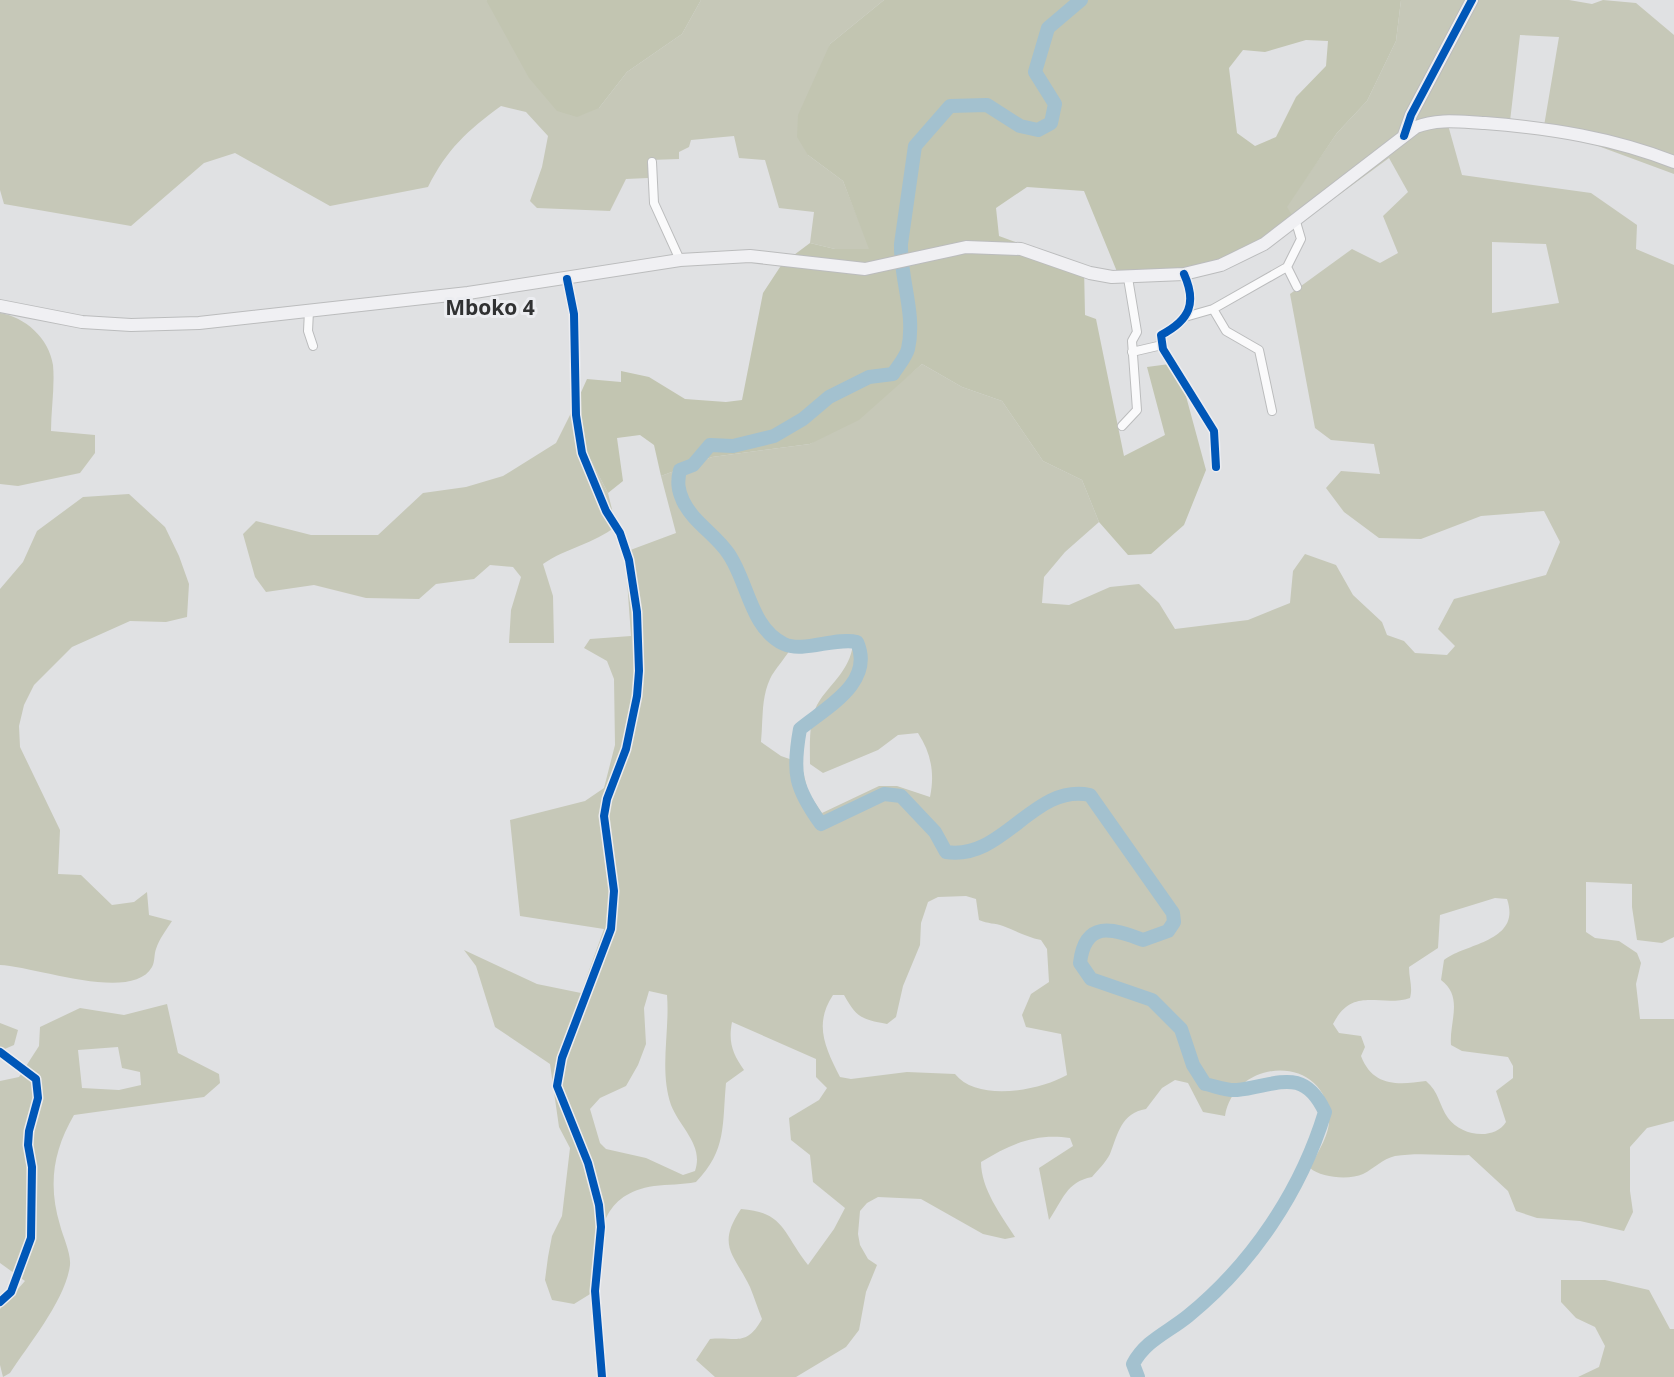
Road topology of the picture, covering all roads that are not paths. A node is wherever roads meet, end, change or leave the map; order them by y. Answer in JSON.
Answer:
{"nodes":[{"id":1,"x":1472,"y":0,"type":"edge"},
{"id":2,"x":1404,"y":136,"type":"junction"},
{"id":3,"x":652,"y":162,"type":"dead end"},
{"id":4,"x":1674,"y":162,"type":"edge"},
{"id":5,"x":1296,"y":222,"type":"junction"},
{"id":6,"x":680,"y":260,"type":"junction"},
{"id":7,"x":1287,"y":267,"type":"junction"},
{"id":8,"x":1184,"y":274,"type":"junction"},
{"id":9,"x":1128,"y":278,"type":"junction"},
{"id":10,"x":567,"y":279,"type":"junction"},
{"id":11,"x":1296,"y":287,"type":"dead end"},
{"id":12,"x":0,"y":306,"type":"edge"},
{"id":13,"x":1213,"y":309,"type":"junction"},
{"id":14,"x":309,"y":311,"type":"junction"},
{"id":15,"x":1185,"y":317,"type":"junction"},
{"id":16,"x":1162,"y":345,"type":"junction"},
{"id":17,"x":313,"y":346,"type":"dead end"},
{"id":18,"x":1132,"y":352,"type":"junction"},
{"id":19,"x":1272,"y":411,"type":"dead end"},
{"id":20,"x":1122,"y":426,"type":"dead end"},
{"id":21,"x":1216,"y":467,"type":"dead end"},
{"id":22,"x":0,"y":1052,"type":"edge"},
{"id":23,"x":0,"y":1302,"type":"edge"},
{"id":24,"x":602,"y":1377,"type":"edge"}],
"edges":[{"from":1,"to":2,"type":"main road"},
{"from":2,"to":4,"type":"main road"},
{"from":2,"to":5,"type":"main road"},
{"from":3,"to":6,"type":"street"},
{"from":5,"to":7,"type":"street"},
{"from":5,"to":8,"type":"main road"},
{"from":6,"to":9,"type":"main road"},
{"from":6,"to":10,"type":"main road"},
{"from":7,"to":11,"type":"street"},
{"from":7,"to":13,"type":"street"},
{"from":8,"to":9,"type":"main road"},
{"from":8,"to":15,"type":"street"},
{"from":9,"to":18,"type":"street"},
{"from":10,"to":14,"type":"main road"},
{"from":10,"to":24,"type":"street"},
{"from":12,"to":14,"type":"main road"},
{"from":13,"to":15,"type":"street"},
{"from":13,"to":19,"type":"street"},
{"from":14,"to":17,"type":"street"},
{"from":15,"to":16,"type":"street"},
{"from":16,"to":18,"type":"street"},
{"from":16,"to":21,"type":"street"},
{"from":18,"to":20,"type":"street"},
{"from":22,"to":23,"type":"street"}]}
